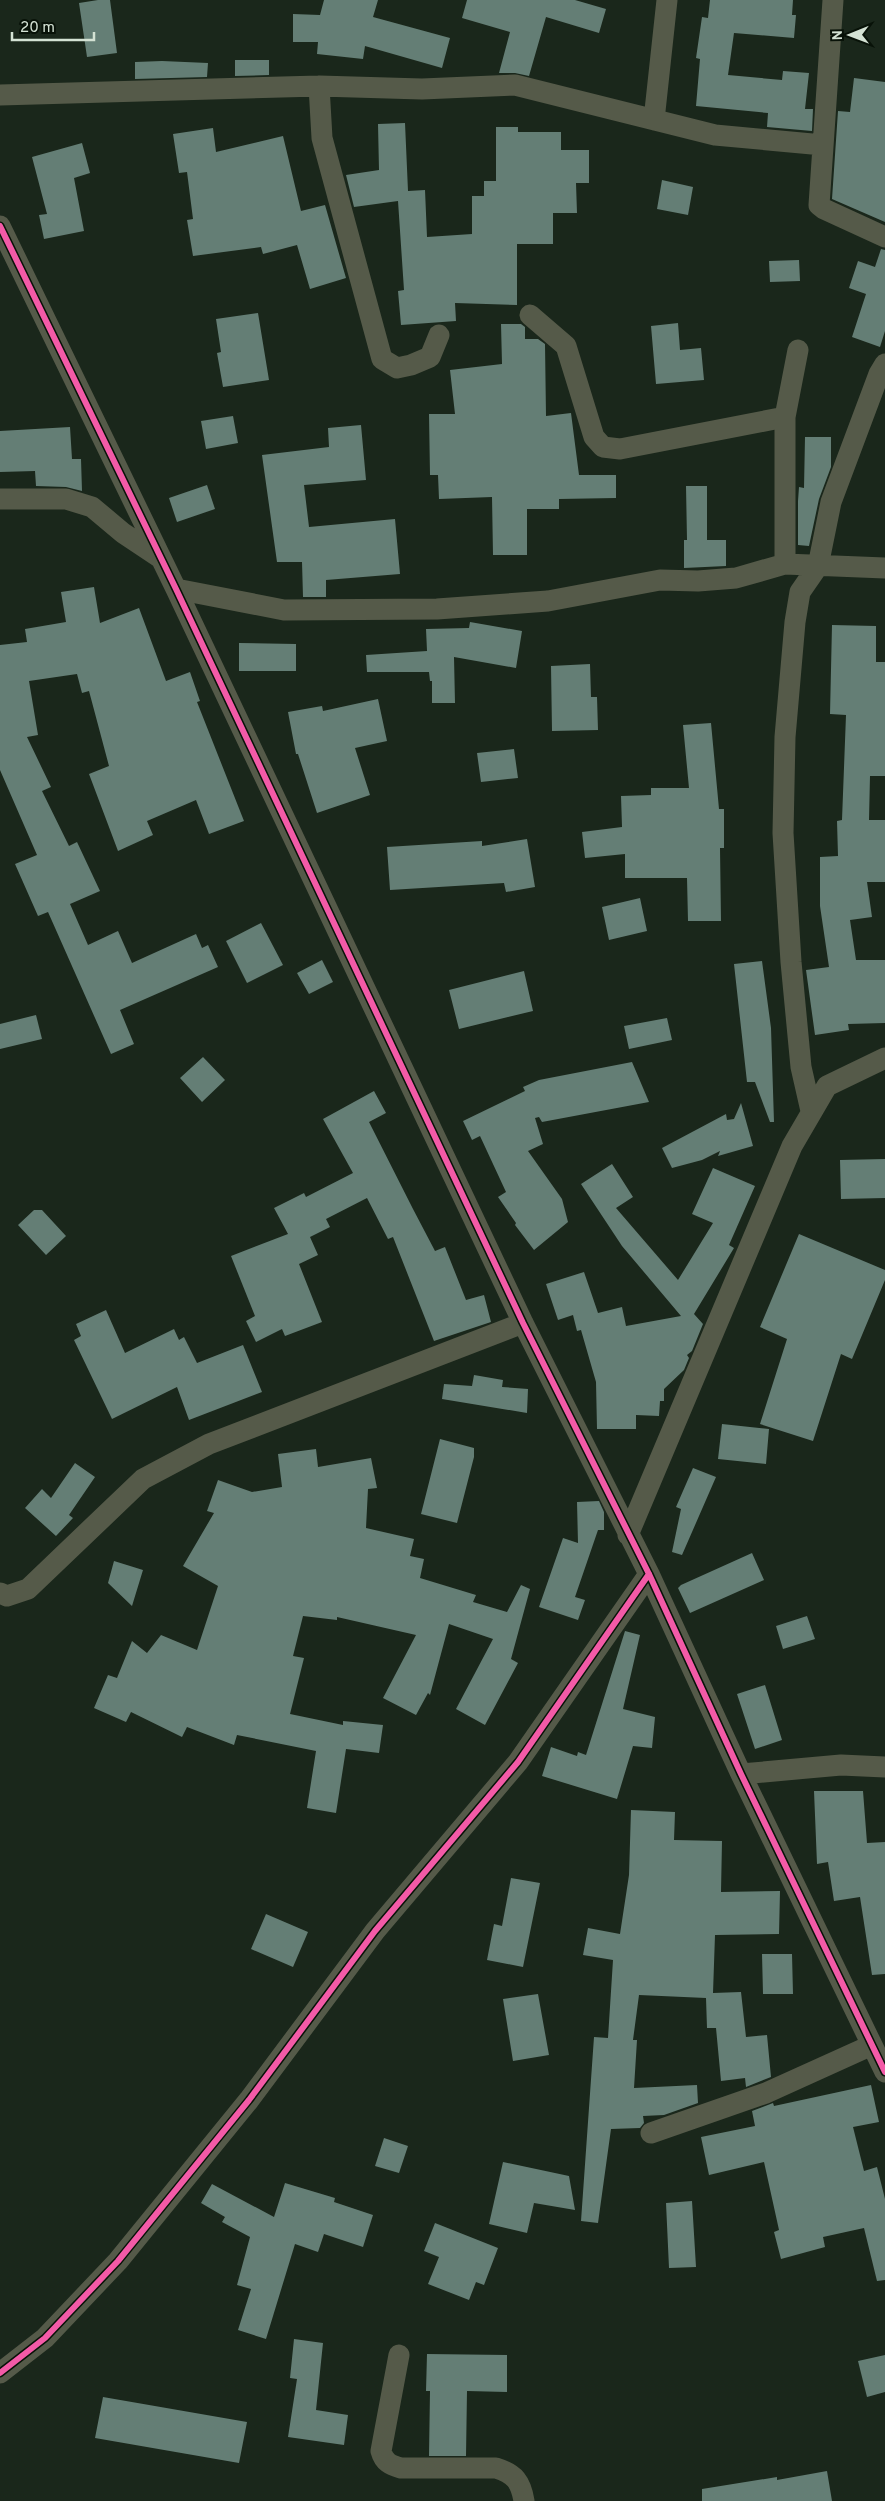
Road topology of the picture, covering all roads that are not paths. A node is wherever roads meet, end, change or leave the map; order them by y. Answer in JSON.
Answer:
{"nodes":[{"id":1,"x":667,"y":0,"type":"edge"},
{"id":2,"x":833,"y":0,"type":"edge"},
{"id":3,"x":318,"y":86,"type":"junction"},
{"id":4,"x":0,"y":95,"type":"edge"},
{"id":5,"x":654,"y":120,"type":"junction"},
{"id":6,"x":824,"y":145,"type":"junction"},
{"id":7,"x":0,"y":226,"type":"edge"},
{"id":8,"x":885,"y":237,"type":"edge"},
{"id":9,"x":530,"y":315,"type":"dead end"},
{"id":10,"x":439,"y":335,"type":"dead end"},
{"id":11,"x":798,"y":350,"type":"dead end"},
{"id":12,"x":885,"y":364,"type":"edge"},
{"id":13,"x":785,"y":418,"type":"junction"},
{"id":14,"x":0,"y":498,"type":"edge"},
{"id":15,"x":159,"y":557,"type":"junction"},
{"id":16,"x":785,"y":564,"type":"junction"},
{"id":17,"x":818,"y":566,"type":"junction"},
{"id":18,"x":885,"y":568,"type":"edge"},
{"id":19,"x":176,"y":589,"type":"junction"},
{"id":20,"x":885,"y":1058,"type":"edge"},
{"id":21,"x":811,"y":1111,"type":"junction"},
{"id":22,"x":523,"y":1323,"type":"junction"},
{"id":23,"x":628,"y":1535,"type":"junction"},
{"id":24,"x":649,"y":1574,"type":"junction"},
{"id":25,"x":0,"y":1593,"type":"edge"},
{"id":26,"x":885,"y":1767,"type":"edge"},
{"id":27,"x":741,"y":1774,"type":"junction"},
{"id":28,"x":872,"y":2045,"type":"junction"},
{"id":29,"x":885,"y":2072,"type":"edge"},
{"id":30,"x":651,"y":2133,"type":"dead end"},
{"id":31,"x":398,"y":2354,"type":"dead end"},
{"id":32,"x":0,"y":2373,"type":"edge"},
{"id":33,"x":524,"y":2501,"type":"edge"}],
"edges":[{"from":1,"to":5,"type":"street"},
{"from":2,"to":6,"type":"street"},
{"from":3,"to":4,"type":"street"},
{"from":3,"to":5,"type":"street"},
{"from":3,"to":10,"type":"street"},
{"from":5,"to":6,"type":"street"},
{"from":6,"to":8,"type":"street"},
{"from":7,"to":15,"type":"street"},
{"from":9,"to":13,"type":"street"},
{"from":11,"to":13,"type":"street"},
{"from":12,"to":17,"type":"street"},
{"from":13,"to":16,"type":"street"},
{"from":14,"to":15,"type":"street"},
{"from":15,"to":19,"type":"street"},
{"from":16,"to":17,"type":"street"},
{"from":16,"to":19,"type":"street"},
{"from":17,"to":18,"type":"street"},
{"from":17,"to":21,"type":"street"},
{"from":19,"to":22,"type":"street"},
{"from":20,"to":21,"type":"street"},
{"from":21,"to":23,"type":"street"},
{"from":22,"to":23,"type":"street"},
{"from":22,"to":25,"type":"street"},
{"from":23,"to":24,"type":"street"},
{"from":24,"to":27,"type":"street"},
{"from":24,"to":32,"type":"street"},
{"from":26,"to":27,"type":"street"},
{"from":27,"to":28,"type":"street"},
{"from":28,"to":29,"type":"street"},
{"from":28,"to":30,"type":"street"},
{"from":31,"to":33,"type":"street"}]}
